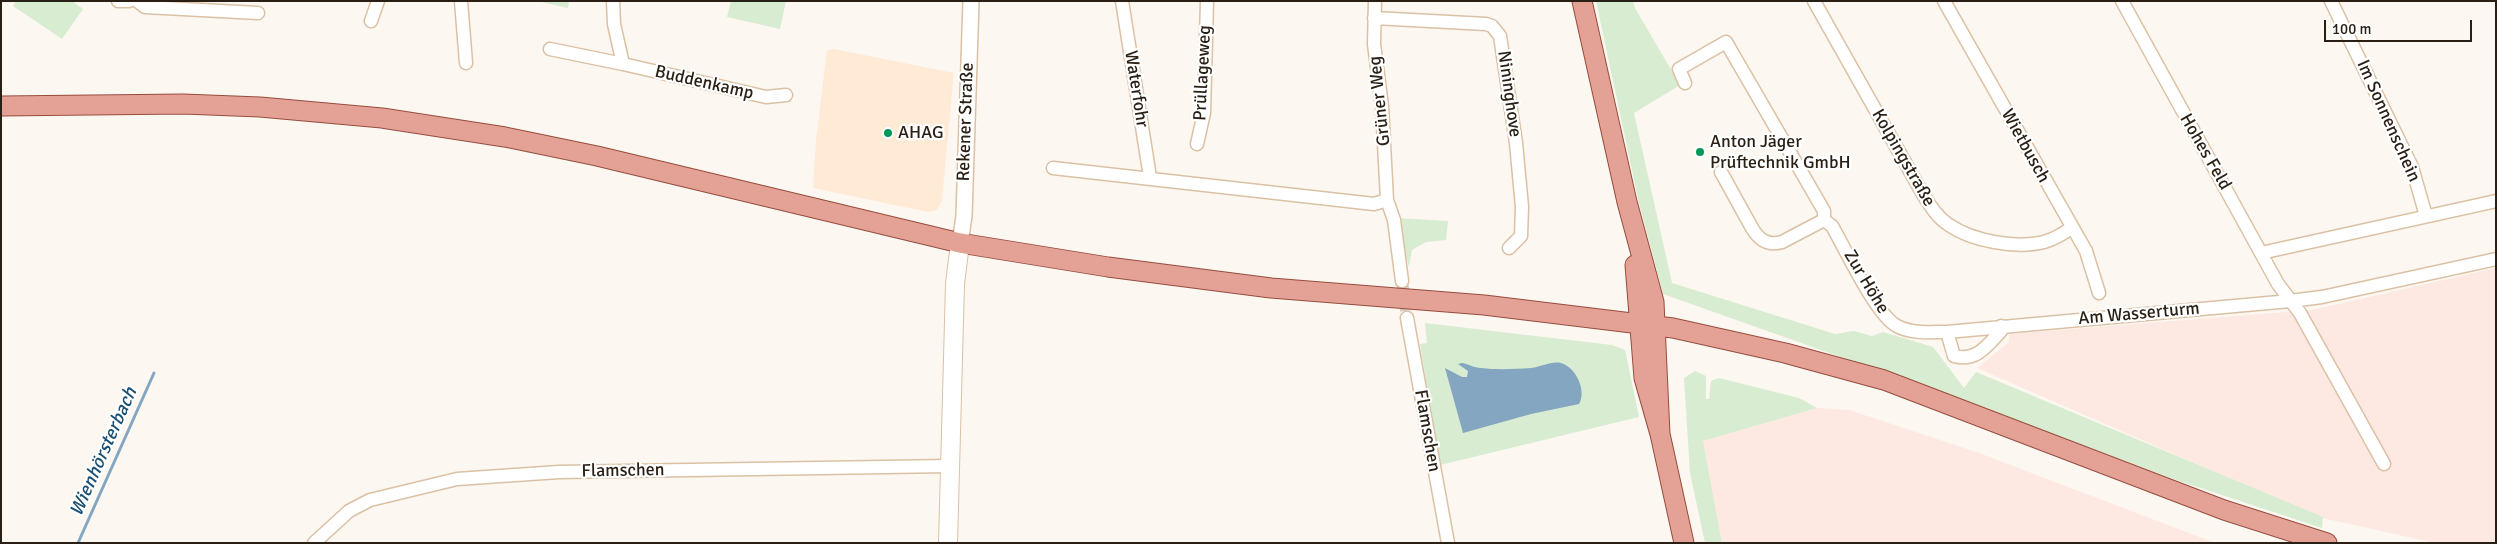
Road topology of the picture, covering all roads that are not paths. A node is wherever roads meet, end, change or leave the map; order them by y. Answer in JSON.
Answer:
{"nodes":[{"id":1,"x":118,"y":1,"type":"edge"},
{"id":2,"x":129,"y":1,"type":"edge"},
{"id":3,"x":137,"y":1,"type":"edge"},
{"id":4,"x":378,"y":1,"type":"edge"},
{"id":5,"x":461,"y":1,"type":"edge"},
{"id":6,"x":613,"y":1,"type":"edge"},
{"id":7,"x":971,"y":1,"type":"edge"},
{"id":8,"x":1122,"y":1,"type":"edge"},
{"id":9,"x":1207,"y":1,"type":"edge"},
{"id":10,"x":1374,"y":1,"type":"edge"},
{"id":11,"x":1582,"y":1,"type":"edge"},
{"id":12,"x":1814,"y":1,"type":"edge"},
{"id":13,"x":1944,"y":1,"type":"edge"},
{"id":14,"x":2122,"y":1,"type":"edge"},
{"id":15,"x":2331,"y":1,"type":"edge"},
{"id":16,"x":258,"y":14,"type":"dead end"},
{"id":17,"x":1374,"y":18,"type":"junction"},
{"id":18,"x":371,"y":21,"type":"dead end"},
{"id":19,"x":550,"y":49,"type":"dead end"},
{"id":20,"x":466,"y":64,"type":"dead end"},
{"id":21,"x":623,"y":64,"type":"junction"},
{"id":22,"x":1685,"y":83,"type":"dead end"},
{"id":23,"x":786,"y":95,"type":"dead end"},
{"id":24,"x":1,"y":106,"type":"edge"},
{"id":25,"x":1197,"y":144,"type":"dead end"},
{"id":26,"x":1053,"y":168,"type":"dead end"},
{"id":27,"x":1721,"y":172,"type":"dead end"},
{"id":28,"x":1150,"y":178,"type":"junction"},
{"id":29,"x":1387,"y":200,"type":"junction"},
{"id":30,"x":2496,"y":200,"type":"edge"},
{"id":31,"x":2426,"y":216,"type":"junction"},
{"id":32,"x":1824,"y":220,"type":"junction"},
{"id":33,"x":2071,"y":228,"type":"junction"},
{"id":34,"x":960,"y":242,"type":"junction"},
{"id":35,"x":1509,"y":248,"type":"dead end"},
{"id":36,"x":2262,"y":253,"type":"junction"},
{"id":37,"x":2496,"y":259,"type":"edge"},
{"id":38,"x":1402,"y":281,"type":"tunnel mouth"},
{"id":39,"x":2099,"y":293,"type":"dead end"},
{"id":40,"x":2290,"y":301,"type":"junction"},
{"id":41,"x":1407,"y":318,"type":"tunnel mouth"},
{"id":42,"x":1647,"y":324,"type":"junction"},
{"id":43,"x":2001,"y":326,"type":"junction"},
{"id":44,"x":1988,"y":327,"type":"joint"},
{"id":45,"x":1947,"y":332,"type":"junction"},
{"id":46,"x":2384,"y":464,"type":"dead end"},
{"id":47,"x":949,"y":466,"type":"junction"},
{"id":48,"x":314,"y":543,"type":"edge"},
{"id":49,"x":948,"y":543,"type":"edge"},
{"id":50,"x":1448,"y":543,"type":"edge"},
{"id":51,"x":1684,"y":543,"type":"edge"},
{"id":52,"x":2327,"y":543,"type":"edge"}],
"edges":[{"from":1,"to":2,"type":"street"},
{"from":3,"to":16,"type":"street"},
{"from":4,"to":18,"type":"street"},
{"from":5,"to":20,"type":"street"},
{"from":6,"to":21,"type":"street"},
{"from":7,"to":34,"type":"street","name":"Rekener Straße"},
{"from":8,"to":28,"type":"street","name":"Waterfohr"},
{"from":9,"to":25,"type":"street","name":"Prüllageweg"},
{"from":10,"to":17,"type":"street","name":"Grüner Weg"},
{"from":11,"to":42,"type":"main road"},
{"from":12,"to":33,"type":"street","name":"Kolpingstraße"},
{"from":13,"to":33,"type":"street","name":"Wietbusch"},
{"from":14,"to":36,"type":"street","name":"Hohes Feld"},
{"from":15,"to":31,"type":"street","name":"Im Sonnenschein"},
{"from":17,"to":29,"type":"street","name":"Grüner Weg"},
{"from":17,"to":35,"type":"street","name":"Nininghove"},
{"from":19,"to":21,"type":"street","name":"Buddenkamp"},
{"from":21,"to":23,"type":"street","name":"Buddenkamp"},
{"from":22,"to":32,"type":"street","name":"Zur Höhe"},
{"from":24,"to":34,"type":"main road"},
{"from":26,"to":28,"type":"street"},
{"from":27,"to":32,"type":"street"},
{"from":28,"to":29,"type":"street"},
{"from":29,"to":38,"type":"street","name":"Grüner Weg"},
{"from":30,"to":31,"type":"street"},
{"from":31,"to":36,"type":"street"},
{"from":32,"to":45,"type":"street","name":"Zur Höhe"},
{"from":33,"to":39,"type":"street","name":"Wietbusch"},
{"from":34,"to":42,"type":"main road"},
{"from":34,"to":47,"type":"main road"},
{"from":36,"to":40,"type":"street","name":"Hohes Feld"},
{"from":37,"to":40,"type":"street","name":"Am Wasserturm"},
{"from":40,"to":43,"type":"street","name":"Am Wasserturm"},
{"from":40,"to":46,"type":"street"},
{"from":41,"to":50,"type":"street","name":"Flamschen"},
{"from":42,"to":51,"type":"main road"},
{"from":42,"to":52,"type":"main road"},
{"from":43,"to":44,"type":"street","name":"Am Wasserturm"},
{"from":43,"to":45,"type":"street"},
{"from":44,"to":45,"type":"street","name":"Zur Höhe"},
{"from":47,"to":48,"type":"street","name":"Flamschen"},
{"from":47,"to":49,"type":"main road"}]}
